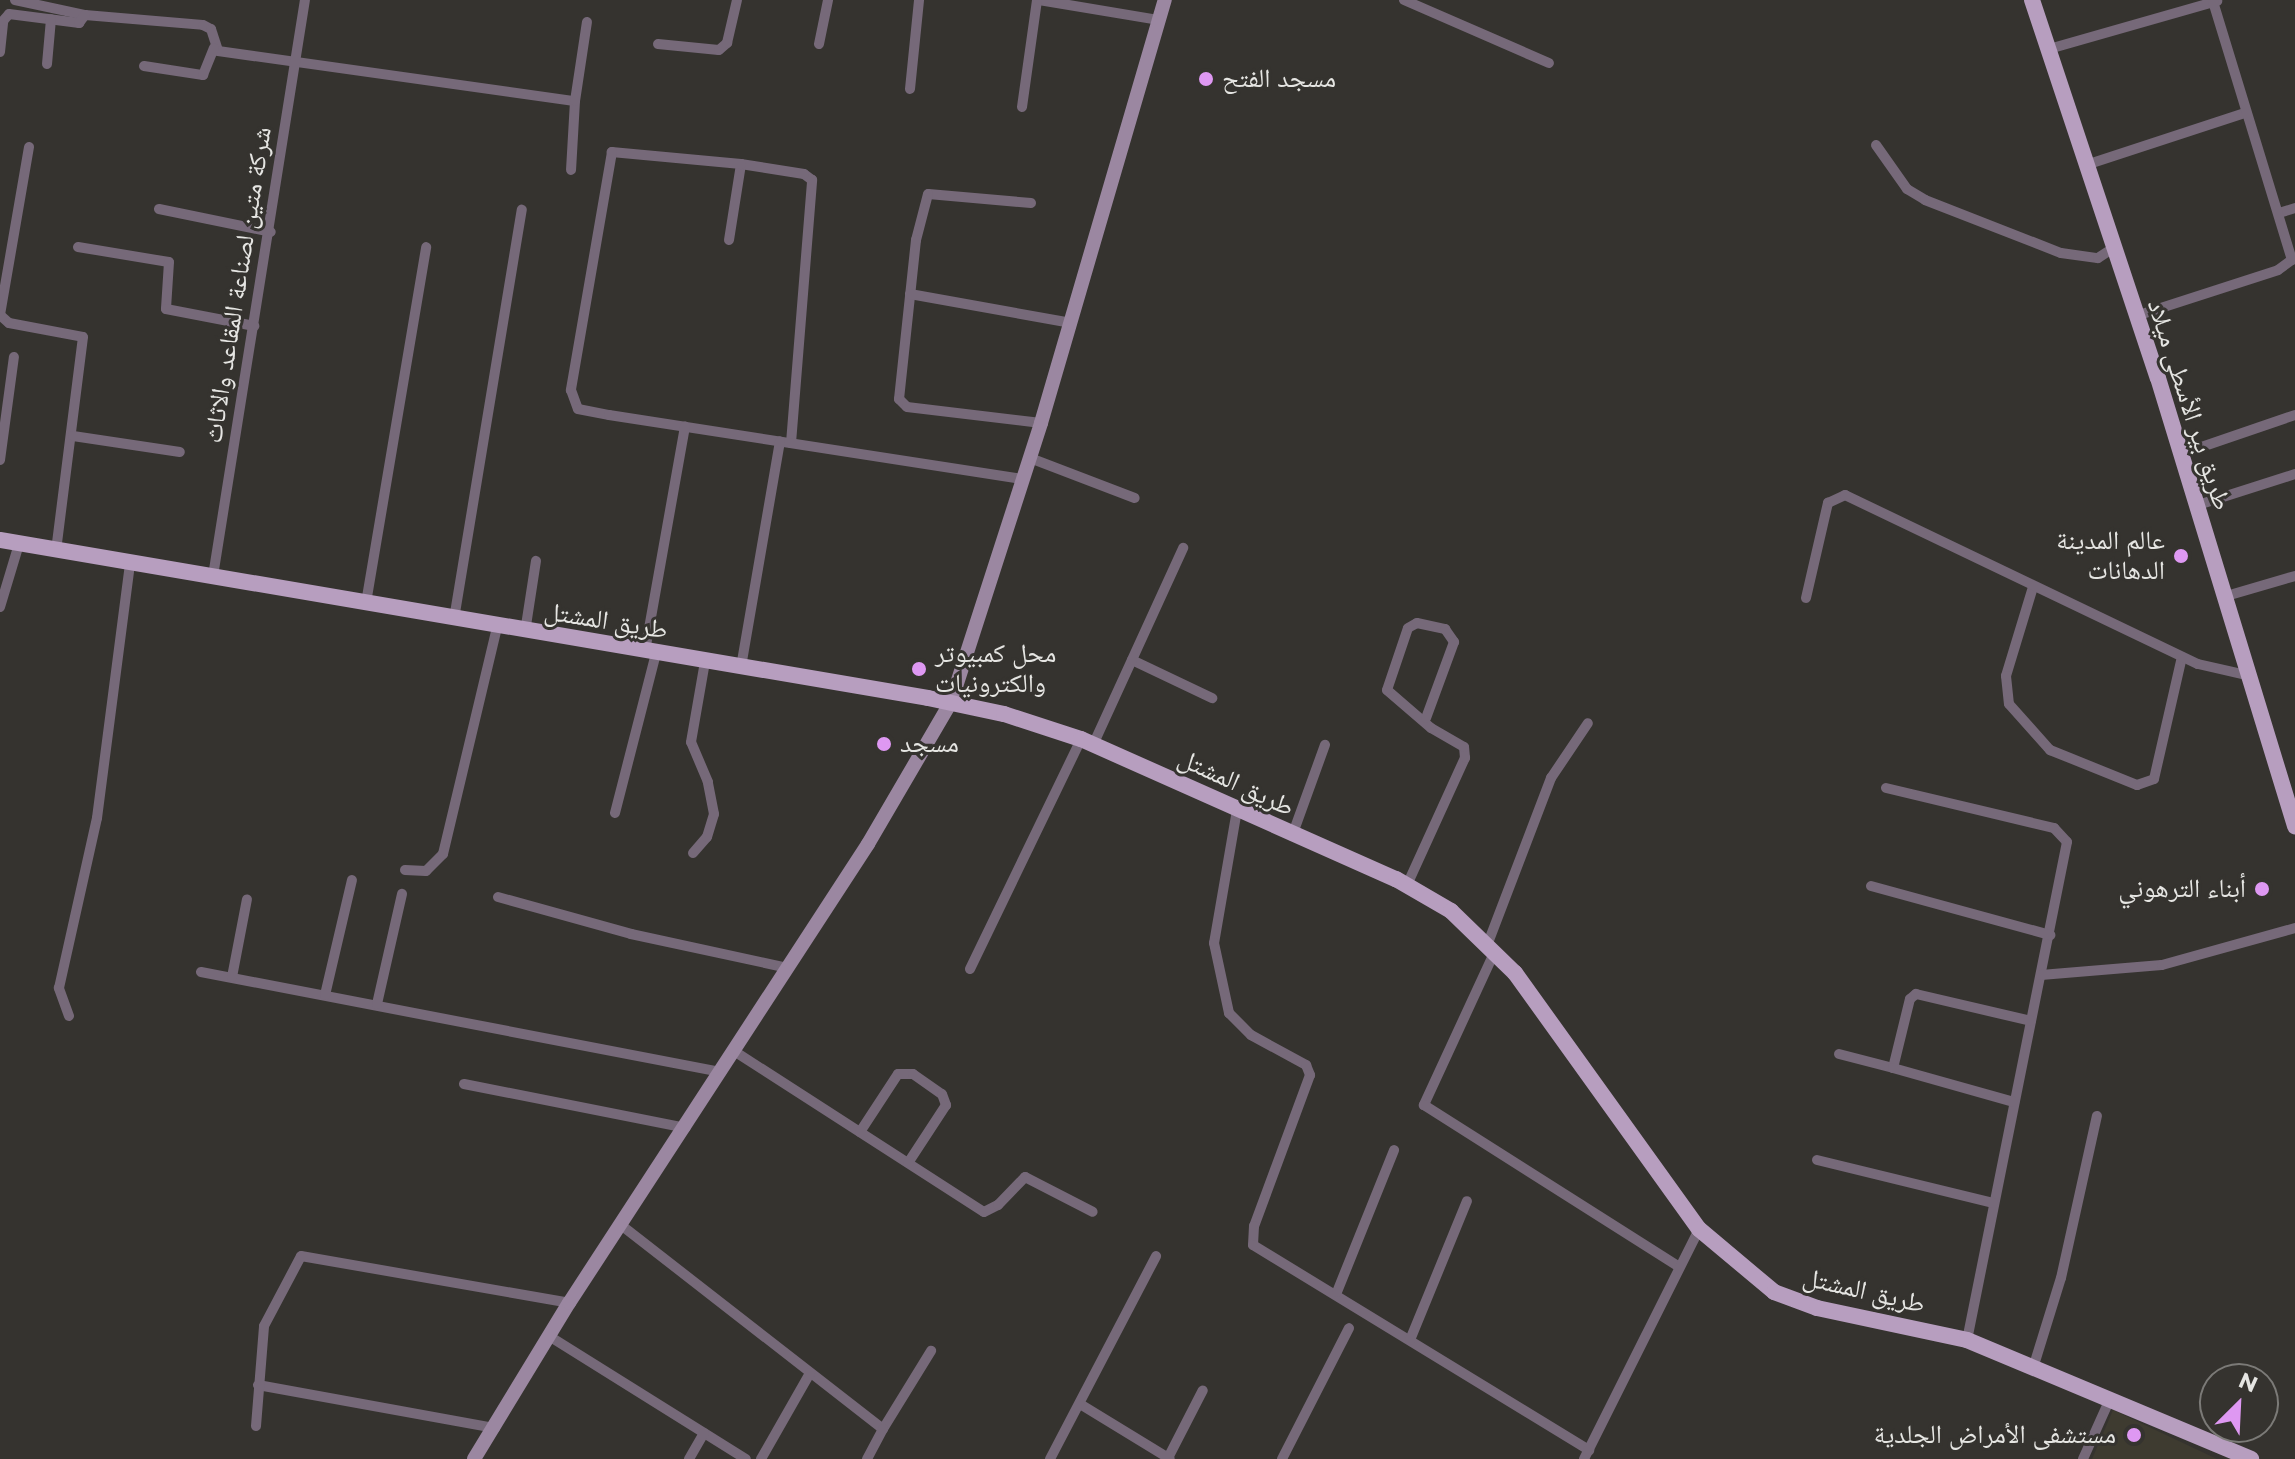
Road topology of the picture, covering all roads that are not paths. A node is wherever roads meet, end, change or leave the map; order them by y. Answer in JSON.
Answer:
{"nodes":[{"id":1,"x":15,"y":0,"type":"edge"},
{"id":2,"x":305,"y":0,"type":"edge"},
{"id":3,"x":737,"y":0,"type":"edge"},
{"id":4,"x":828,"y":0,"type":"edge"},
{"id":5,"x":919,"y":0,"type":"edge"},
{"id":6,"x":1038,"y":0,"type":"edge"},
{"id":7,"x":1165,"y":0,"type":"edge"},
{"id":8,"x":1404,"y":0,"type":"edge"},
{"id":9,"x":2032,"y":0,"type":"edge"},
{"id":10,"x":2216,"y":1,"type":"edge"},
{"id":11,"x":85,"y":15,"type":"junction"},
{"id":12,"x":51,"y":19,"type":"junction"},
{"id":13,"x":1159,"y":20,"type":"junction"},
{"id":14,"x":587,"y":22,"type":"dead end"},
{"id":15,"x":658,"y":44,"type":"dead end"},
{"id":16,"x":819,"y":44,"type":"dead end"},
{"id":17,"x":214,"y":48,"type":"junction"},
{"id":18,"x":2049,"y":49,"type":"junction"},
{"id":19,"x":0,"y":52,"type":"edge"},
{"id":20,"x":296,"y":62,"type":"junction"},
{"id":21,"x":1549,"y":63,"type":"dead end"},
{"id":22,"x":47,"y":64,"type":"dead end"},
{"id":23,"x":144,"y":66,"type":"dead end"},
{"id":24,"x":910,"y":89,"type":"dead end"},
{"id":25,"x":575,"y":101,"type":"junction"},
{"id":26,"x":1022,"y":107,"type":"dead end"},
{"id":27,"x":2245,"y":113,"type":"junction"},
{"id":28,"x":1876,"y":145,"type":"dead end"},
{"id":29,"x":29,"y":147,"type":"dead end"},
{"id":30,"x":741,"y":164,"type":"junction"},
{"id":31,"x":2086,"y":165,"type":"junction"},
{"id":32,"x":571,"y":170,"type":"dead end"},
{"id":33,"x":1031,"y":203,"type":"dead end"},
{"id":34,"x":2295,"y":208,"type":"edge"},
{"id":35,"x":159,"y":209,"type":"dead end"},
{"id":36,"x":522,"y":210,"type":"dead end"},
{"id":37,"x":2279,"y":213,"type":"junction"},
{"id":38,"x":271,"y":232,"type":"junction"},
{"id":39,"x":729,"y":240,"type":"dead end"},
{"id":40,"x":78,"y":247,"type":"dead end"},
{"id":41,"x":426,"y":247,"type":"dead end"},
{"id":42,"x":2112,"y":249,"type":"junction"},
{"id":43,"x":2293,"y":262,"type":"edge"},
{"id":44,"x":910,"y":294,"type":"junction"},
{"id":45,"x":2136,"y":316,"type":"junction"},
{"id":46,"x":1071,"y":323,"type":"junction"},
{"id":47,"x":254,"y":326,"type":"junction"},
{"id":48,"x":14,"y":357,"type":"dead end"},
{"id":49,"x":2295,"y":415,"type":"edge"},
{"id":50,"x":1041,"y":423,"type":"junction"},
{"id":51,"x":685,"y":427,"type":"junction"},
{"id":52,"x":73,"y":436,"type":"junction"},
{"id":53,"x":785,"y":442,"type":"junction"},
{"id":54,"x":180,"y":452,"type":"dead end"},
{"id":55,"x":2181,"y":454,"type":"junction"},
{"id":56,"x":1030,"y":458,"type":"junction"},
{"id":57,"x":0,"y":460,"type":"edge"},
{"id":58,"x":2295,"y":474,"type":"edge"},
{"id":59,"x":1024,"y":479,"type":"junction"},
{"id":60,"x":1135,"y":498,"type":"dead end"},
{"id":61,"x":2198,"y":505,"type":"junction"},
{"id":62,"x":0,"y":540,"type":"edge"},
{"id":63,"x":19,"y":544,"type":"junction"},
{"id":64,"x":1183,"y":548,"type":"dead end"},
{"id":65,"x":56,"y":550,"type":"junction"},
{"id":66,"x":536,"y":561,"type":"dead end"},
{"id":67,"x":130,"y":564,"type":"junction"},
{"id":68,"x":213,"y":576,"type":"junction"},
{"id":69,"x":2295,"y":576,"type":"edge"},
{"id":70,"x":2033,"y":587,"type":"junction"},
{"id":71,"x":2223,"y":597,"type":"junction"},
{"id":72,"x":1806,"y":598,"type":"dead end"},
{"id":73,"x":366,"y":603,"type":"junction"},
{"id":74,"x":0,"y":607,"type":"edge"},
{"id":75,"x":454,"y":619,"type":"junction"},
{"id":76,"x":497,"y":628,"type":"junction"},
{"id":77,"x":525,"y":632,"type":"junction"},
{"id":78,"x":650,"y":652,"type":"junction"},
{"id":79,"x":2182,"y":657,"type":"junction"},
{"id":80,"x":1132,"y":660,"type":"junction"},
{"id":81,"x":705,"y":662,"type":"junction"},
{"id":82,"x":741,"y":667,"type":"junction"},
{"id":83,"x":2246,"y":675,"type":"junction"},
{"id":84,"x":1212,"y":698,"type":"dead end"},
{"id":85,"x":951,"y":702,"type":"junction"},
{"id":86,"x":1426,"y":718,"type":"junction"},
{"id":87,"x":1588,"y":723,"type":"dead end"},
{"id":88,"x":1087,"y":742,"type":"junction"},
{"id":89,"x":1325,"y":745,"type":"dead end"},
{"id":90,"x":1886,"y":788,"type":"dead end"},
{"id":91,"x":1237,"y":810,"type":"junction"},
{"id":92,"x":615,"y":813,"type":"dead end"},
{"id":93,"x":2295,"y":827,"type":"edge"},
{"id":94,"x":1292,"y":836,"type":"junction"},
{"id":95,"x":693,"y":853,"type":"dead end"},
{"id":96,"x":405,"y":870,"type":"dead end"},
{"id":97,"x":352,"y":880,"type":"dead end"},
{"id":98,"x":1407,"y":885,"type":"junction"},
{"id":99,"x":1871,"y":886,"type":"dead end"},
{"id":100,"x":402,"y":894,"type":"dead end"},
{"id":101,"x":498,"y":897,"type":"dead end"},
{"id":102,"x":247,"y":899,"type":"dead end"},
{"id":103,"x":2295,"y":928,"type":"edge"},
{"id":104,"x":2050,"y":935,"type":"junction"},
{"id":105,"x":1492,"y":947,"type":"junction"},
{"id":106,"x":788,"y":968,"type":"junction"},
{"id":107,"x":970,"y":969,"type":"dead end"},
{"id":108,"x":201,"y":972,"type":"dead end"},
{"id":109,"x":2041,"y":975,"type":"junction"},
{"id":110,"x":232,"y":977,"type":"junction"},
{"id":111,"x":325,"y":995,"type":"junction"},
{"id":112,"x":377,"y":1004,"type":"junction"},
{"id":113,"x":69,"y":1016,"type":"dead end"},
{"id":114,"x":2031,"y":1021,"type":"junction"},
{"id":115,"x":734,"y":1051,"type":"junction"},
{"id":116,"x":1839,"y":1054,"type":"dead end"},
{"id":117,"x":1893,"y":1068,"type":"junction"},
{"id":118,"x":721,"y":1072,"type":"junction"},
{"id":119,"x":464,"y":1084,"type":"dead end"},
{"id":120,"x":2014,"y":1102,"type":"junction"},
{"id":121,"x":2097,"y":1116,"type":"dead end"},
{"id":122,"x":686,"y":1128,"type":"junction"},
{"id":123,"x":860,"y":1132,"type":"junction"},
{"id":124,"x":1394,"y":1150,"type":"dead end"},
{"id":125,"x":1817,"y":1160,"type":"dead end"},
{"id":126,"x":908,"y":1163,"type":"junction"},
{"id":127,"x":1467,"y":1201,"type":"dead end"},
{"id":128,"x":1994,"y":1203,"type":"junction"},
{"id":129,"x":1093,"y":1212,"type":"dead end"},
{"id":130,"x":621,"y":1225,"type":"junction"},
{"id":131,"x":1699,"y":1229,"type":"junction"},
{"id":132,"x":1156,"y":1256,"type":"dead end"},
{"id":133,"x":1679,"y":1267,"type":"junction"},
{"id":134,"x":1337,"y":1292,"type":"junction"},
{"id":135,"x":569,"y":1303,"type":"junction"},
{"id":136,"x":1349,"y":1328,"type":"dead end"},
{"id":137,"x":549,"y":1336,"type":"junction"},
{"id":138,"x":1410,"y":1340,"type":"junction"},
{"id":139,"x":1967,"y":1340,"type":"junction"},
{"id":140,"x":931,"y":1351,"type":"dead end"},
{"id":141,"x":2034,"y":1365,"type":"junction"},
{"id":142,"x":810,"y":1373,"type":"junction"},
{"id":143,"x":258,"y":1385,"type":"junction"},
{"id":144,"x":1203,"y":1390,"type":"dead end"},
{"id":145,"x":2110,"y":1399,"type":"junction"},
{"id":146,"x":1080,"y":1404,"type":"junction"},
{"id":147,"x":256,"y":1426,"type":"dead end"},
{"id":148,"x":495,"y":1428,"type":"junction"},
{"id":149,"x":883,"y":1429,"type":"junction"},
{"id":150,"x":704,"y":1433,"type":"junction"},
{"id":151,"x":1586,"y":1454,"type":"edge"},
{"id":152,"x":1169,"y":1458,"type":"edge"},
{"id":153,"x":474,"y":1459,"type":"edge"},
{"id":154,"x":689,"y":1459,"type":"edge"},
{"id":155,"x":746,"y":1459,"type":"edge"},
{"id":156,"x":761,"y":1459,"type":"edge"},
{"id":157,"x":867,"y":1459,"type":"edge"},
{"id":158,"x":1050,"y":1459,"type":"edge"},
{"id":159,"x":1282,"y":1459,"type":"edge"},
{"id":160,"x":2083,"y":1459,"type":"edge"},
{"id":161,"x":2251,"y":1459,"type":"edge"}],
"edges":[{"from":1,"to":11,"type":"street"},
{"from":2,"to":20,"type":"street","name":"شركة متين لصناعة المقاعد والاثاث"},
{"from":3,"to":15,"type":"street"},
{"from":4,"to":16,"type":"street"},
{"from":5,"to":24,"type":"street"},
{"from":6,"to":13,"type":"street"},
{"from":6,"to":26,"type":"street"},
{"from":7,"to":13,"type":"main road"},
{"from":8,"to":21,"type":"street"},
{"from":9,"to":18,"type":"main road","name":"طريق بير الأسطى ميلاد"},
{"from":10,"to":18,"type":"street"},
{"from":10,"to":27,"type":"street"},
{"from":11,"to":12,"type":"street"},
{"from":11,"to":17,"type":"street"},
{"from":12,"to":19,"type":"street"},
{"from":12,"to":22,"type":"street"},
{"from":13,"to":46,"type":"main road"},
{"from":14,"to":25,"type":"street"},
{"from":17,"to":20,"type":"street"},
{"from":17,"to":23,"type":"street"},
{"from":18,"to":31,"type":"main road","name":"طريق بير الأسطى ميلاد"},
{"from":20,"to":25,"type":"street"},
{"from":20,"to":38,"type":"street","name":"شركة متين لصناعة المقاعد والاثاث"},
{"from":25,"to":32,"type":"street"},
{"from":27,"to":31,"type":"street"},
{"from":27,"to":37,"type":"street"},
{"from":28,"to":42,"type":"street"},
{"from":29,"to":52,"type":"street"},
{"from":30,"to":39,"type":"street"},
{"from":30,"to":51,"type":"street"},
{"from":30,"to":53,"type":"street"},
{"from":31,"to":42,"type":"main road","name":"طريق بير الأسطى ميلاد"},
{"from":33,"to":44,"type":"street"},
{"from":34,"to":37,"type":"street"},
{"from":35,"to":38,"type":"street"},
{"from":36,"to":75,"type":"street"},
{"from":37,"to":43,"type":"street"},
{"from":38,"to":47,"type":"street","name":"شركة متين لصناعة المقاعد والاثاث"},
{"from":40,"to":47,"type":"street"},
{"from":41,"to":73,"type":"street"},
{"from":42,"to":45,"type":"main road","name":"طريق بير الأسطى ميلاد"},
{"from":43,"to":45,"type":"street"},
{"from":44,"to":46,"type":"street"},
{"from":44,"to":50,"type":"street"},
{"from":45,"to":55,"type":"main road","name":"طريق بير الأسطى ميلاد"},
{"from":46,"to":50,"type":"main road"},
{"from":47,"to":68,"type":"street","name":"شركة متين لصناعة المقاعد والاثاث"},
{"from":48,"to":57,"type":"street"},
{"from":49,"to":55,"type":"street"},
{"from":50,"to":56,"type":"main road"},
{"from":51,"to":53,"type":"street"},
{"from":51,"to":78,"type":"street"},
{"from":52,"to":54,"type":"street"},
{"from":52,"to":65,"type":"street"},
{"from":53,"to":59,"type":"street"},
{"from":53,"to":82,"type":"street"},
{"from":55,"to":61,"type":"main road","name":"طريق بير الأسطى ميلاد"},
{"from":56,"to":59,"type":"main road"},
{"from":56,"to":60,"type":"street"},
{"from":58,"to":61,"type":"street"},
{"from":59,"to":85,"type":"main road"},
{"from":61,"to":71,"type":"main road","name":"طريق بير الأسطى ميلاد"},
{"from":62,"to":63,"type":"main road","name":"طريق المشتل"},
{"from":63,"to":65,"type":"main road","name":"طريق المشتل"},
{"from":63,"to":74,"type":"street"},
{"from":64,"to":80,"type":"street"},
{"from":65,"to":67,"type":"main road","name":"طريق المشتل"},
{"from":66,"to":77,"type":"street"},
{"from":67,"to":68,"type":"main road","name":"طريق المشتل"},
{"from":67,"to":113,"type":"street"},
{"from":68,"to":73,"type":"main road","name":"طريق المشتل"},
{"from":69,"to":71,"type":"street"},
{"from":70,"to":72,"type":"street"},
{"from":70,"to":79,"type":"street"},
{"from":70,"to":79,"type":"street"},
{"from":71,"to":83,"type":"main road","name":"طريق بير الأسطى ميلاد"},
{"from":73,"to":75,"type":"main road","name":"طريق المشتل"},
{"from":75,"to":76,"type":"main road","name":"طريق المشتل"},
{"from":76,"to":77,"type":"main road","name":"طريق المشتل"},
{"from":76,"to":96,"type":"street"},
{"from":77,"to":78,"type":"main road","name":"طريق المشتل"},
{"from":78,"to":81,"type":"main road","name":"طريق المشتل"},
{"from":78,"to":92,"type":"street"},
{"from":79,"to":83,"type":"street"},
{"from":80,"to":84,"type":"street"},
{"from":80,"to":88,"type":"street"},
{"from":81,"to":82,"type":"main road","name":"طريق المشتل"},
{"from":81,"to":95,"type":"street"},
{"from":82,"to":85,"type":"main road","name":"طريق المشتل"},
{"from":83,"to":93,"type":"main road","name":"طريق بير الأسطى ميلاد"},
{"from":85,"to":88,"type":"main road","name":"طريق المشتل"},
{"from":85,"to":106,"type":"main road"},
{"from":86,"to":86,"type":"street"},
{"from":86,"to":98,"type":"street"},
{"from":87,"to":105,"type":"street"},
{"from":88,"to":91,"type":"main road","name":"طريق المشتل"},
{"from":88,"to":107,"type":"street"},
{"from":89,"to":94,"type":"street"},
{"from":90,"to":104,"type":"street"},
{"from":91,"to":94,"type":"main road","name":"طريق المشتل"},
{"from":91,"to":134,"type":"street"},
{"from":94,"to":98,"type":"main road","name":"طريق المشتل"},
{"from":97,"to":111,"type":"street"},
{"from":98,"to":105,"type":"main road","name":"طريق المشتل"},
{"from":99,"to":104,"type":"street"},
{"from":100,"to":112,"type":"street"},
{"from":101,"to":106,"type":"street"},
{"from":102,"to":110,"type":"street"},
{"from":103,"to":109,"type":"street"},
{"from":104,"to":109,"type":"street"},
{"from":105,"to":131,"type":"main road","name":"طريق المشتل"},
{"from":105,"to":133,"type":"street"},
{"from":106,"to":115,"type":"main road"},
{"from":108,"to":110,"type":"street"},
{"from":109,"to":114,"type":"street"},
{"from":110,"to":111,"type":"street"},
{"from":111,"to":112,"type":"street"},
{"from":112,"to":118,"type":"street"},
{"from":114,"to":117,"type":"street"},
{"from":114,"to":120,"type":"street"},
{"from":115,"to":118,"type":"main road"},
{"from":115,"to":123,"type":"street"},
{"from":116,"to":117,"type":"street"},
{"from":117,"to":120,"type":"street"},
{"from":118,"to":122,"type":"main road"},
{"from":119,"to":122,"type":"street"},
{"from":120,"to":128,"type":"street"},
{"from":121,"to":141,"type":"street"},
{"from":122,"to":130,"type":"main road"},
{"from":123,"to":126,"type":"street"},
{"from":123,"to":126,"type":"street"},
{"from":124,"to":134,"type":"street"},
{"from":125,"to":128,"type":"street"},
{"from":126,"to":129,"type":"street"},
{"from":127,"to":138,"type":"street"},
{"from":128,"to":139,"type":"street"},
{"from":130,"to":135,"type":"main road"},
{"from":130,"to":142,"type":"street"},
{"from":131,"to":133,"type":"street"},
{"from":131,"to":139,"type":"main road","name":"طريق المشتل"},
{"from":132,"to":146,"type":"street"},
{"from":133,"to":151,"type":"street"},
{"from":134,"to":138,"type":"street"},
{"from":135,"to":137,"type":"main road"},
{"from":135,"to":143,"type":"street"},
{"from":136,"to":159,"type":"street"},
{"from":137,"to":148,"type":"main road"},
{"from":137,"to":150,"type":"street"},
{"from":138,"to":151,"type":"street"},
{"from":139,"to":141,"type":"main road","name":"طريق المشتل"},
{"from":140,"to":149,"type":"street"},
{"from":141,"to":145,"type":"main road","name":"طريق المشتل"},
{"from":142,"to":149,"type":"street"},
{"from":142,"to":156,"type":"street"},
{"from":143,"to":147,"type":"street"},
{"from":143,"to":148,"type":"street"},
{"from":144,"to":152,"type":"street"},
{"from":145,"to":160,"type":"street"},
{"from":145,"to":161,"type":"main road","name":"طريق المشتل"},
{"from":146,"to":152,"type":"street"},
{"from":146,"to":158,"type":"street"},
{"from":148,"to":153,"type":"main road"},
{"from":149,"to":157,"type":"street"},
{"from":150,"to":154,"type":"street"},
{"from":150,"to":155,"type":"street"}]}
